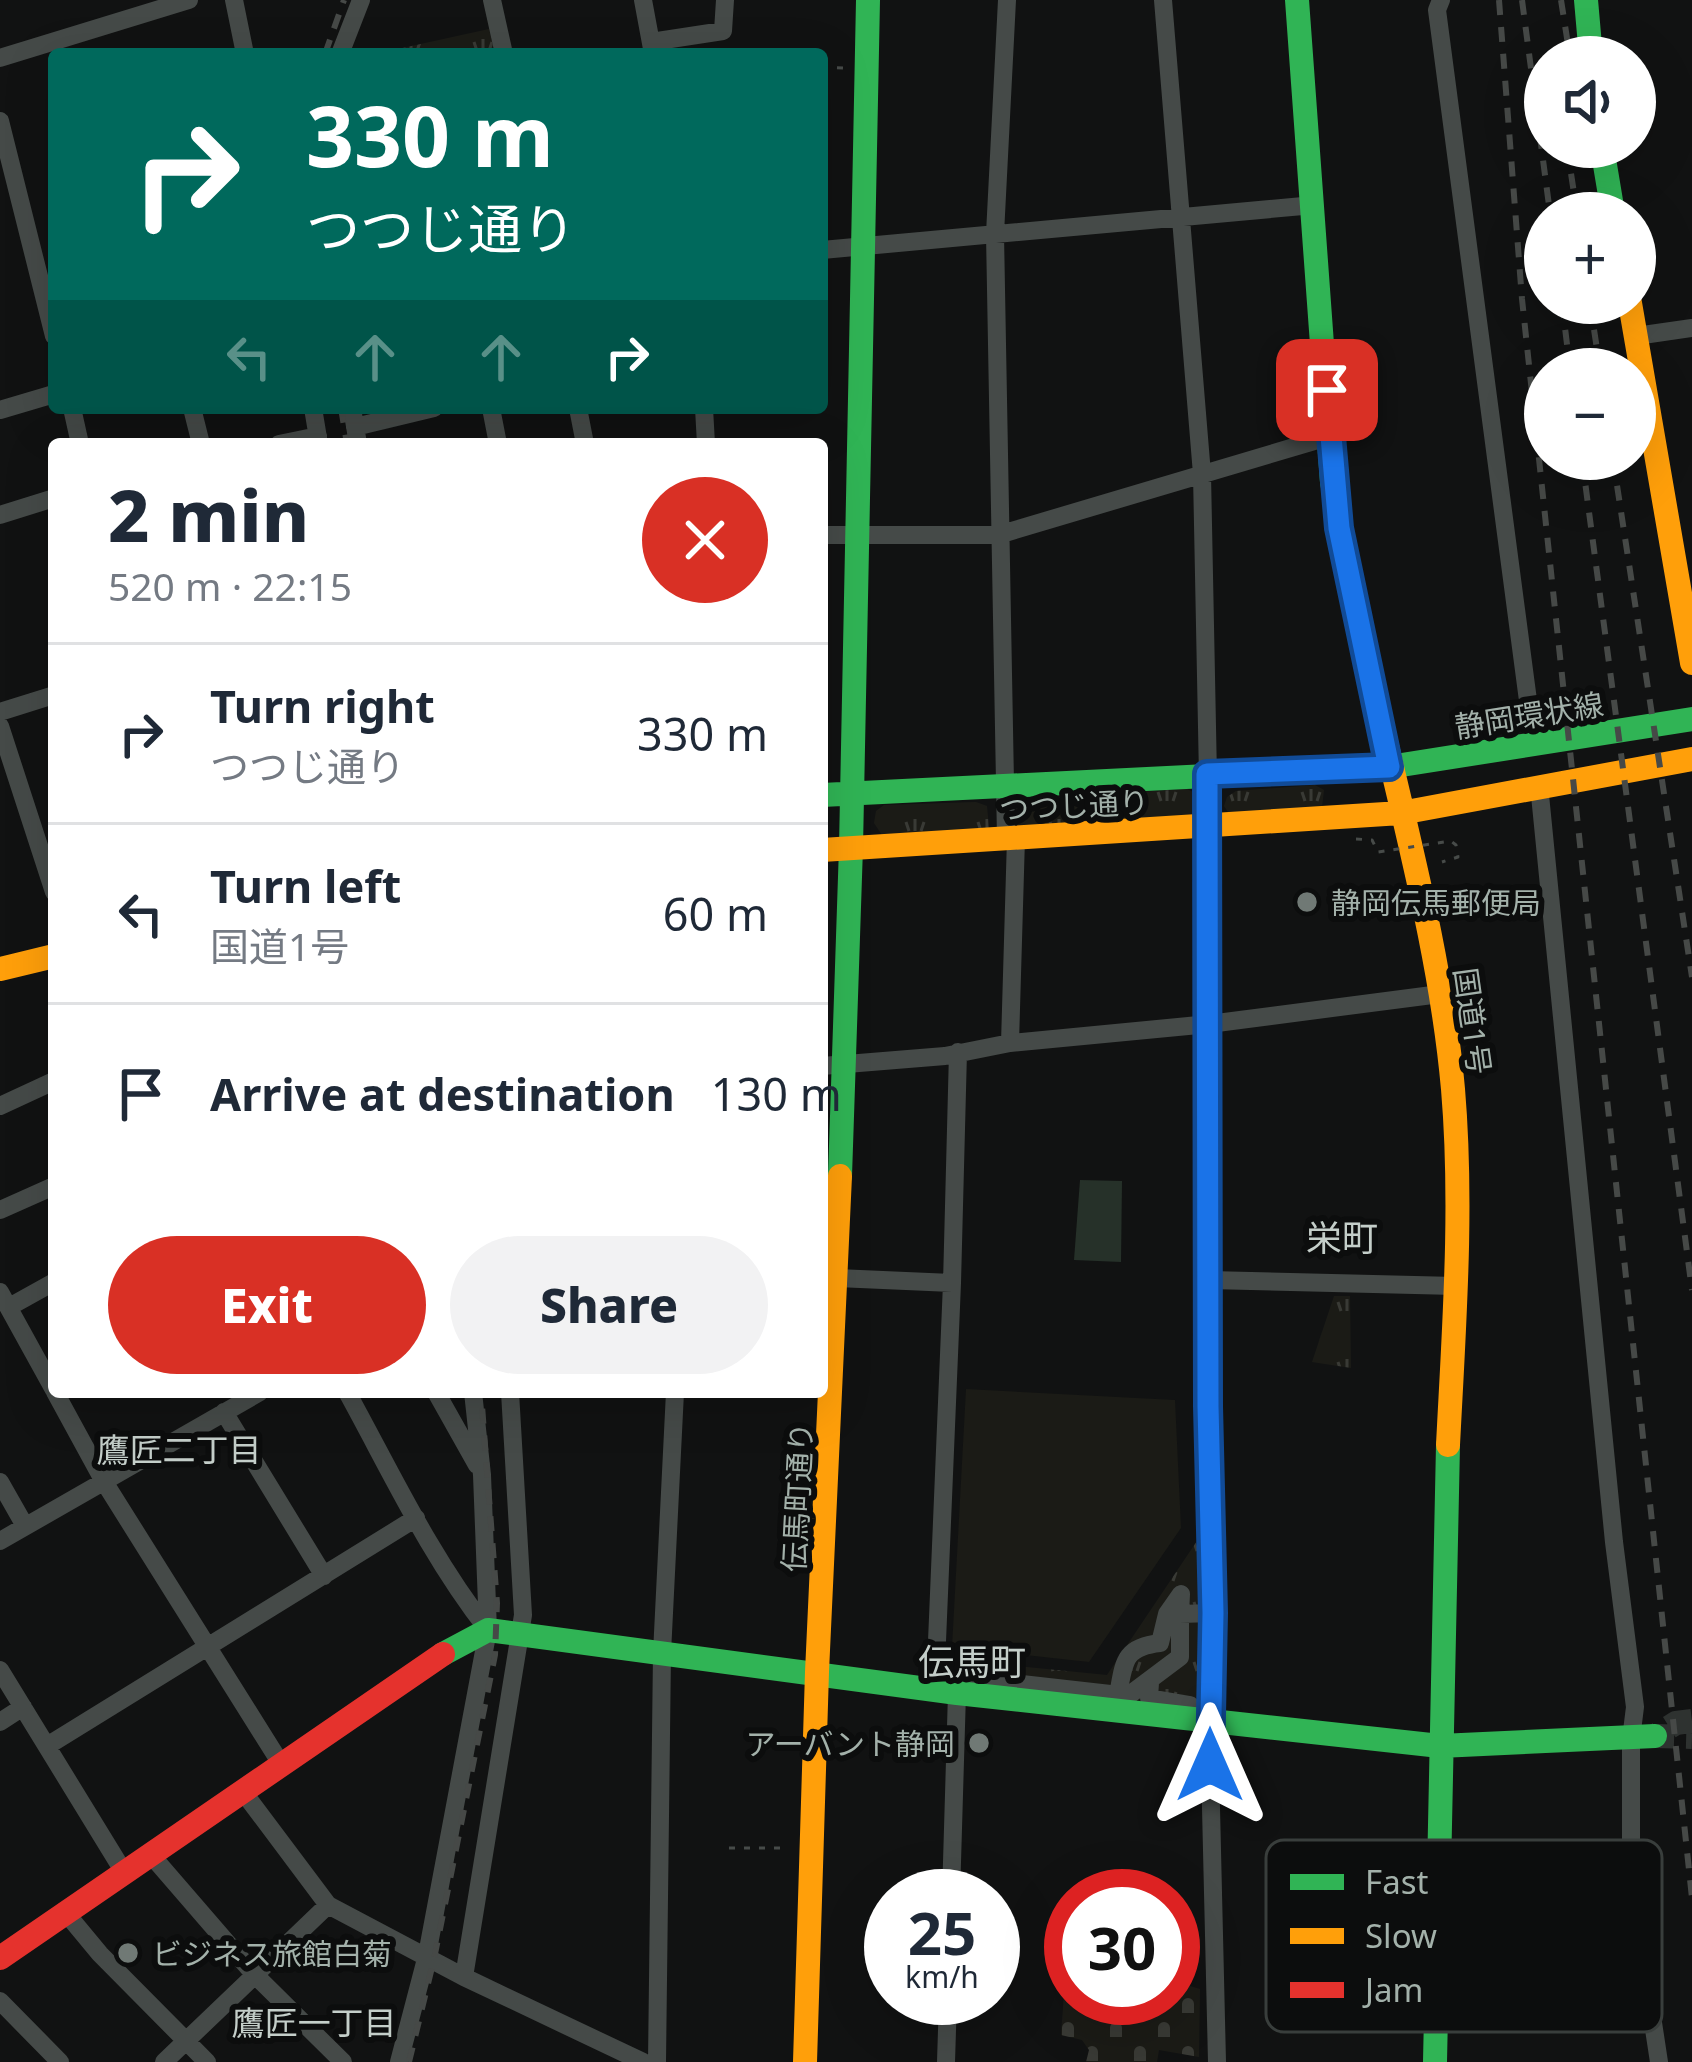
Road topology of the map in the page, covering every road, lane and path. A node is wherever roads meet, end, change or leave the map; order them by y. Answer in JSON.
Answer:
{"nodes":[{"id":1,"x":189,"y":0,"type":"edge"},
{"id":2,"x":234,"y":0,"type":"edge"},
{"id":3,"x":361,"y":0,"type":"edge"},
{"id":4,"x":492,"y":0,"type":"edge"},
{"id":5,"x":643,"y":0,"type":"edge"},
{"id":6,"x":724,"y":0,"type":"edge"},
{"id":7,"x":868,"y":0,"type":"edge"},
{"id":8,"x":1007,"y":0,"type":"edge"},
{"id":9,"x":1163,"y":0,"type":"edge"},
{"id":10,"x":1297,"y":0,"type":"edge"},
{"id":11,"x":1441,"y":0,"type":"edge"},
{"id":12,"x":1586,"y":0,"type":"edge"},
{"id":13,"x":1589,"y":36,"type":"edge"},
{"id":14,"x":244,"y":48,"type":"edge"},
{"id":15,"x":342,"y":48,"type":"edge"},
{"id":16,"x":498,"y":48,"type":"edge"},
{"id":17,"x":652,"y":48,"type":"edge"},
{"id":18,"x":0,"y":58,"type":"edge"},
{"id":19,"x":0,"y":121,"type":"edge"},
{"id":20,"x":1314,"y":205,"type":"junction"},
{"id":21,"x":1180,"y":217,"type":"junction"},
{"id":22,"x":995,"y":234,"type":"junction"},
{"id":23,"x":862,"y":245,"type":"junction"},
{"id":24,"x":828,"y":249,"type":"edge"},
{"id":25,"x":48,"y":312,"type":"edge"},
{"id":26,"x":1634,"y":324,"type":"edge"},
{"id":27,"x":1692,"y":328,"type":"edge"},
{"id":28,"x":1636,"y":336,"type":"junction"},
{"id":29,"x":48,"y":396,"type":"edge"},
{"id":30,"x":0,"y":410,"type":"edge"},
{"id":31,"x":408,"y":414,"type":"edge"},
{"id":32,"x":355,"y":426,"type":"edge"},
{"id":33,"x":1330,"y":436,"type":"junction"},
{"id":34,"x":1202,"y":474,"type":"junction"},
{"id":35,"x":48,"y":500,"type":"edge"},
{"id":36,"x":0,"y":515,"type":"edge"},
{"id":37,"x":828,"y":535,"type":"edge"},
{"id":38,"x":856,"y":535,"type":"junction"},
{"id":39,"x":998,"y":535,"type":"junction"},
{"id":40,"x":1692,"y":663,"type":"edge"},
{"id":41,"x":48,"y":697,"type":"edge"},
{"id":42,"x":0,"y":712,"type":"edge"},
{"id":43,"x":1685,"y":720,"type":"edge"},
{"id":44,"x":0,"y":725,"type":"edge"},
{"id":45,"x":1534,"y":746,"type":"junction"},
{"id":46,"x":1688,"y":760,"type":"edge"},
{"id":47,"x":1389,"y":767,"type":"junction"},
{"id":48,"x":1207,"y":774,"type":"junction"},
{"id":49,"x":1004,"y":785,"type":"junction"},
{"id":50,"x":1539,"y":785,"type":"junction"},
{"id":51,"x":852,"y":793,"type":"junction"},
{"id":52,"x":828,"y":795,"type":"edge"},
{"id":53,"x":1401,"y":813,"type":"junction"},
{"id":54,"x":1209,"y":828,"type":"junction"},
{"id":55,"x":1011,"y":838,"type":"junction"},
{"id":56,"x":1356,"y":839,"type":"dead end"},
{"id":57,"x":851,"y":847,"type":"junction"},
{"id":58,"x":828,"y":849,"type":"edge"},
{"id":59,"x":1442,"y":862,"type":"dead end"},
{"id":60,"x":48,"y":873,"type":"edge"},
{"id":61,"x":48,"y":957,"type":"edge"},
{"id":62,"x":0,"y":969,"type":"edge"},
{"id":63,"x":1440,"y":994,"type":"junction"},
{"id":64,"x":1209,"y":1024,"type":"junction"},
{"id":65,"x":1010,"y":1042,"type":"junction"},
{"id":66,"x":958,"y":1052,"type":"junction"},
{"id":67,"x":833,"y":1065,"type":"edge"},
{"id":68,"x":48,"y":1084,"type":"edge"},
{"id":69,"x":0,"y":1106,"type":"edge"},
{"id":70,"x":48,"y":1188,"type":"edge"},
{"id":71,"x":1,"y":1207,"type":"edge"},
{"id":72,"x":837,"y":1278,"type":"junction"},
{"id":73,"x":1209,"y":1280,"type":"junction"},
{"id":74,"x":952,"y":1283,"type":"junction"},
{"id":75,"x":48,"y":1284,"type":"edge"},
{"id":76,"x":1456,"y":1286,"type":"junction"},
{"id":77,"x":4,"y":1299,"type":"edge"},
{"id":78,"x":48,"y":1379,"type":"edge"},
{"id":79,"x":828,"y":1380,"type":"edge"},
{"id":80,"x":58,"y":1398,"type":"edge"},
{"id":81,"x":249,"y":1398,"type":"edge"},
{"id":82,"x":350,"y":1398,"type":"edge"},
{"id":83,"x":439,"y":1398,"type":"edge"},
{"id":84,"x":473,"y":1398,"type":"edge"},
{"id":85,"x":510,"y":1398,"type":"edge"},
{"id":86,"x":675,"y":1398,"type":"edge"},
{"id":87,"x":827,"y":1398,"type":"edge"},
{"id":88,"x":224,"y":1412,"type":"junction"},
{"id":89,"x":482,"y":1475,"type":"junction"},
{"id":90,"x":103,"y":1480,"type":"junction"},
{"id":91,"x":0,"y":1482,"type":"edge"},
{"id":92,"x":416,"y":1519,"type":"junction"},
{"id":93,"x":25,"y":1526,"type":"junction"},
{"id":94,"x":0,"y":1541,"type":"edge"},
{"id":95,"x":324,"y":1576,"type":"junction"},
{"id":96,"x":1213,"y":1613,"type":"junction"},
{"id":97,"x":1180,"y":1614,"type":"junction"},
{"id":98,"x":488,"y":1630,"type":"junction"},
{"id":99,"x":518,"y":1634,"type":"junction"},
{"id":100,"x":208,"y":1647,"type":"junction"},
{"id":101,"x":662,"y":1653,"type":"junction"},
{"id":102,"x":0,"y":1670,"type":"edge"},
{"id":103,"x":817,"y":1672,"type":"junction"},
{"id":104,"x":1150,"y":1682,"type":"junction"},
{"id":105,"x":942,"y":1689,"type":"junction"},
{"id":106,"x":1118,"y":1695,"type":"junction"},
{"id":107,"x":23,"y":1708,"type":"junction"},
{"id":108,"x":0,"y":1722,"type":"edge"},
{"id":109,"x":1207,"y":1722,"type":"junction"},
{"id":110,"x":1643,"y":1738,"type":"junction"},
{"id":111,"x":46,"y":1746,"type":"junction"},
{"id":112,"x":1440,"y":1746,"type":"junction"},
{"id":113,"x":283,"y":1767,"type":"junction"},
{"id":114,"x":244,"y":1793,"type":"junction"},
{"id":115,"x":1439,"y":1840,"type":"edge"},
{"id":116,"x":1634,"y":1840,"type":"edge"},
{"id":117,"x":729,"y":1847,"type":"dead end"},
{"id":118,"x":791,"y":1848,"type":"dead end"},
{"id":119,"x":152,"y":1856,"type":"junction"},
{"id":120,"x":950,"y":1869,"type":"edge"},
{"id":121,"x":125,"y":1874,"type":"junction"},
{"id":122,"x":328,"y":1905,"type":"junction"},
{"id":123,"x":66,"y":1913,"type":"junction"},
{"id":124,"x":427,"y":1955,"type":"junction"},
{"id":125,"x":0,"y":1958,"type":"edge"},
{"id":126,"x":254,"y":1974,"type":"junction"},
{"id":127,"x":464,"y":1977,"type":"junction"},
{"id":128,"x":0,"y":2001,"type":"edge"},
{"id":129,"x":947,"y":2025,"type":"edge"},
{"id":130,"x":1435,"y":2032,"type":"edge"},
{"id":131,"x":1654,"y":2032,"type":"edge"},
{"id":132,"x":186,"y":2041,"type":"junction"},
{"id":133,"x":60,"y":2062,"type":"edge"},
{"id":134,"x":164,"y":2062,"type":"edge"},
{"id":135,"x":207,"y":2062,"type":"edge"},
{"id":136,"x":343,"y":2062,"type":"edge"},
{"id":137,"x":399,"y":2062,"type":"edge"},
{"id":138,"x":643,"y":2062,"type":"edge"},
{"id":139,"x":657,"y":2062,"type":"edge"},
{"id":140,"x":806,"y":2062,"type":"edge"},
{"id":141,"x":946,"y":2062,"type":"edge"},
{"id":142,"x":1216,"y":2062,"type":"edge"},
{"id":143,"x":1435,"y":2062,"type":"edge"},
{"id":144,"x":1659,"y":2062,"type":"edge"}],
"edges":[{"from":1,"to":18,"type":"street"},
{"from":2,"to":14,"type":"street"},
{"from":3,"to":15,"type":"street"},
{"from":4,"to":16,"type":"street"},
{"from":5,"to":17,"type":"street"},
{"from":6,"to":17,"type":"street"},
{"from":7,"to":23,"type":"main road","name":"伝馬町通り"},
{"from":8,"to":22,"type":"street"},
{"from":9,"to":21,"type":"street"},
{"from":10,"to":20,"type":"main road","name":"国道1号"},
{"from":11,"to":45,"type":"street"},
{"from":12,"to":13,"type":"main road"},
{"from":19,"to":25,"type":"street"},
{"from":20,"to":21,"type":"street"},
{"from":20,"to":33,"type":"main road","name":"国道1号"},
{"from":21,"to":22,"type":"street"},
{"from":21,"to":34,"type":"street"},
{"from":22,"to":23,"type":"street"},
{"from":22,"to":39,"type":"street"},
{"from":23,"to":24,"type":"street"},
{"from":23,"to":38,"type":"main road","name":"伝馬町通り"},
{"from":26,"to":28,"type":"main road"},
{"from":27,"to":28,"type":"street"},
{"from":28,"to":40,"type":"main road"},
{"from":29,"to":30,"type":"street"},
{"from":31,"to":32,"type":"street"},
{"from":33,"to":34,"type":"street"},
{"from":33,"to":47,"type":"main road","name":"国道1号"},
{"from":34,"to":39,"type":"street"},
{"from":34,"to":48,"type":"street"},
{"from":35,"to":36,"type":"street"},
{"from":37,"to":38,"type":"street"},
{"from":38,"to":39,"type":"street"},
{"from":38,"to":51,"type":"main road","name":"伝馬町通り"},
{"from":39,"to":49,"type":"street"},
{"from":41,"to":42,"type":"street"},
{"from":43,"to":45,"type":"main road","name":"静岡環状線"},
{"from":44,"to":60,"type":"street"},
{"from":45,"to":47,"type":"main road","name":"静岡環状線"},
{"from":46,"to":50,"type":"main road"},
{"from":47,"to":48,"type":"main road","name":"つつじ通り"},
{"from":47,"to":53,"type":"main road","name":"国道1号"},
{"from":48,"to":49,"type":"main road","name":"つつじ通り"},
{"from":48,"to":54,"type":"street"},
{"from":49,"to":51,"type":"main road","name":"つつじ通り"},
{"from":49,"to":55,"type":"street"},
{"from":50,"to":53,"type":"main road"},
{"from":50,"to":110,"type":"street"},
{"from":51,"to":52,"type":"main road","name":"つつじ通り"},
{"from":51,"to":57,"type":"main road","name":"伝馬町通り"},
{"from":53,"to":54,"type":"main road","name":"つつじ通り"},
{"from":53,"to":63,"type":"main road","name":"国道1号"},
{"from":54,"to":55,"type":"main road","name":"つつじ通り"},
{"from":54,"to":64,"type":"street"},
{"from":55,"to":57,"type":"main road","name":"つつじ通り"},
{"from":55,"to":65,"type":"street"},
{"from":56,"to":59,"type":"path","bridge":true},
{"from":57,"to":58,"type":"main road","name":"つつじ通り"},
{"from":57,"to":67,"type":"main road","name":"伝馬町通り"},
{"from":61,"to":62,"type":"main road"},
{"from":63,"to":64,"type":"street"},
{"from":63,"to":76,"type":"main road","name":"国道1号"},
{"from":64,"to":65,"type":"street"},
{"from":64,"to":73,"type":"street"},
{"from":65,"to":66,"type":"street"},
{"from":66,"to":67,"type":"street"},
{"from":66,"to":74,"type":"street"},
{"from":67,"to":72,"type":"main road","name":"伝馬町通り"},
{"from":68,"to":69,"type":"street"},
{"from":70,"to":71,"type":"street"},
{"from":72,"to":74,"type":"street"},
{"from":72,"to":79,"type":"main road","name":"伝馬町通り"},
{"from":73,"to":76,"type":"street"},
{"from":73,"to":96,"type":"street"},
{"from":74,"to":105,"type":"street"},
{"from":75,"to":77,"type":"street"},
{"from":76,"to":112,"type":"main road","name":"国道1号"},
{"from":77,"to":78,"type":"street"},
{"from":80,"to":90,"type":"street"},
{"from":81,"to":88,"type":"street"},
{"from":82,"to":92,"type":"street"},
{"from":83,"to":89,"type":"street"},
{"from":84,"to":89,"type":"street"},
{"from":85,"to":99,"type":"street"},
{"from":86,"to":101,"type":"street"},
{"from":87,"to":103,"type":"main road","name":"伝馬町通り"},
{"from":88,"to":90,"type":"street"},
{"from":88,"to":95,"type":"street"},
{"from":89,"to":98,"type":"street"},
{"from":90,"to":93,"type":"street"},
{"from":90,"to":100,"type":"street"},
{"from":91,"to":93,"type":"street"},
{"from":92,"to":95,"type":"street"},
{"from":92,"to":98,"type":"street"},
{"from":93,"to":94,"type":"street"},
{"from":95,"to":100,"type":"street"},
{"from":96,"to":97,"type":"street"},
{"from":96,"to":109,"type":"street"},
{"from":97,"to":104,"type":"street"},
{"from":97,"to":106,"type":"street"},
{"from":98,"to":99,"type":"main road"},
{"from":98,"to":113,"type":"main road"},
{"from":98,"to":124,"type":"street"},
{"from":99,"to":101,"type":"main road"},
{"from":99,"to":127,"type":"street"},
{"from":100,"to":111,"type":"street"},
{"from":100,"to":113,"type":"street"},
{"from":101,"to":103,"type":"main road"},
{"from":101,"to":139,"type":"street"},
{"from":102,"to":107,"type":"street"},
{"from":103,"to":105,"type":"main road"},
{"from":103,"to":140,"type":"main road","name":"伝馬町通り"},
{"from":104,"to":106,"type":"street"},
{"from":104,"to":109,"type":"street"},
{"from":105,"to":106,"type":"street"},
{"from":105,"to":109,"type":"main road"},
{"from":105,"to":120,"type":"street"},
{"from":107,"to":108,"type":"street"},
{"from":107,"to":111,"type":"street"},
{"from":109,"to":112,"type":"main road"},
{"from":109,"to":142,"type":"street"},
{"from":110,"to":112,"type":"main road"},
{"from":110,"to":116,"type":"street"},
{"from":111,"to":121,"type":"street"},
{"from":112,"to":115,"type":"main road","name":"国道1号"},
{"from":113,"to":114,"type":"main road"},
{"from":114,"to":119,"type":"main road"},
{"from":114,"to":122,"type":"street"},
{"from":117,"to":118,"type":"path"},
{"from":119,"to":121,"type":"main road"},
{"from":119,"to":126,"type":"street"},
{"from":121,"to":123,"type":"main road"},
{"from":122,"to":124,"type":"street"},
{"from":122,"to":126,"type":"street"},
{"from":123,"to":125,"type":"main road"},
{"from":123,"to":132,"type":"street"},
{"from":124,"to":127,"type":"street"},
{"from":124,"to":137,"type":"street"},
{"from":126,"to":132,"type":"street"},
{"from":126,"to":136,"type":"street"},
{"from":127,"to":138,"type":"street"},
{"from":128,"to":133,"type":"street"},
{"from":129,"to":141,"type":"street"},
{"from":130,"to":143,"type":"main road","name":"国道1号"},
{"from":131,"to":144,"type":"street"},
{"from":132,"to":134,"type":"street"},
{"from":132,"to":135,"type":"street"}]}
